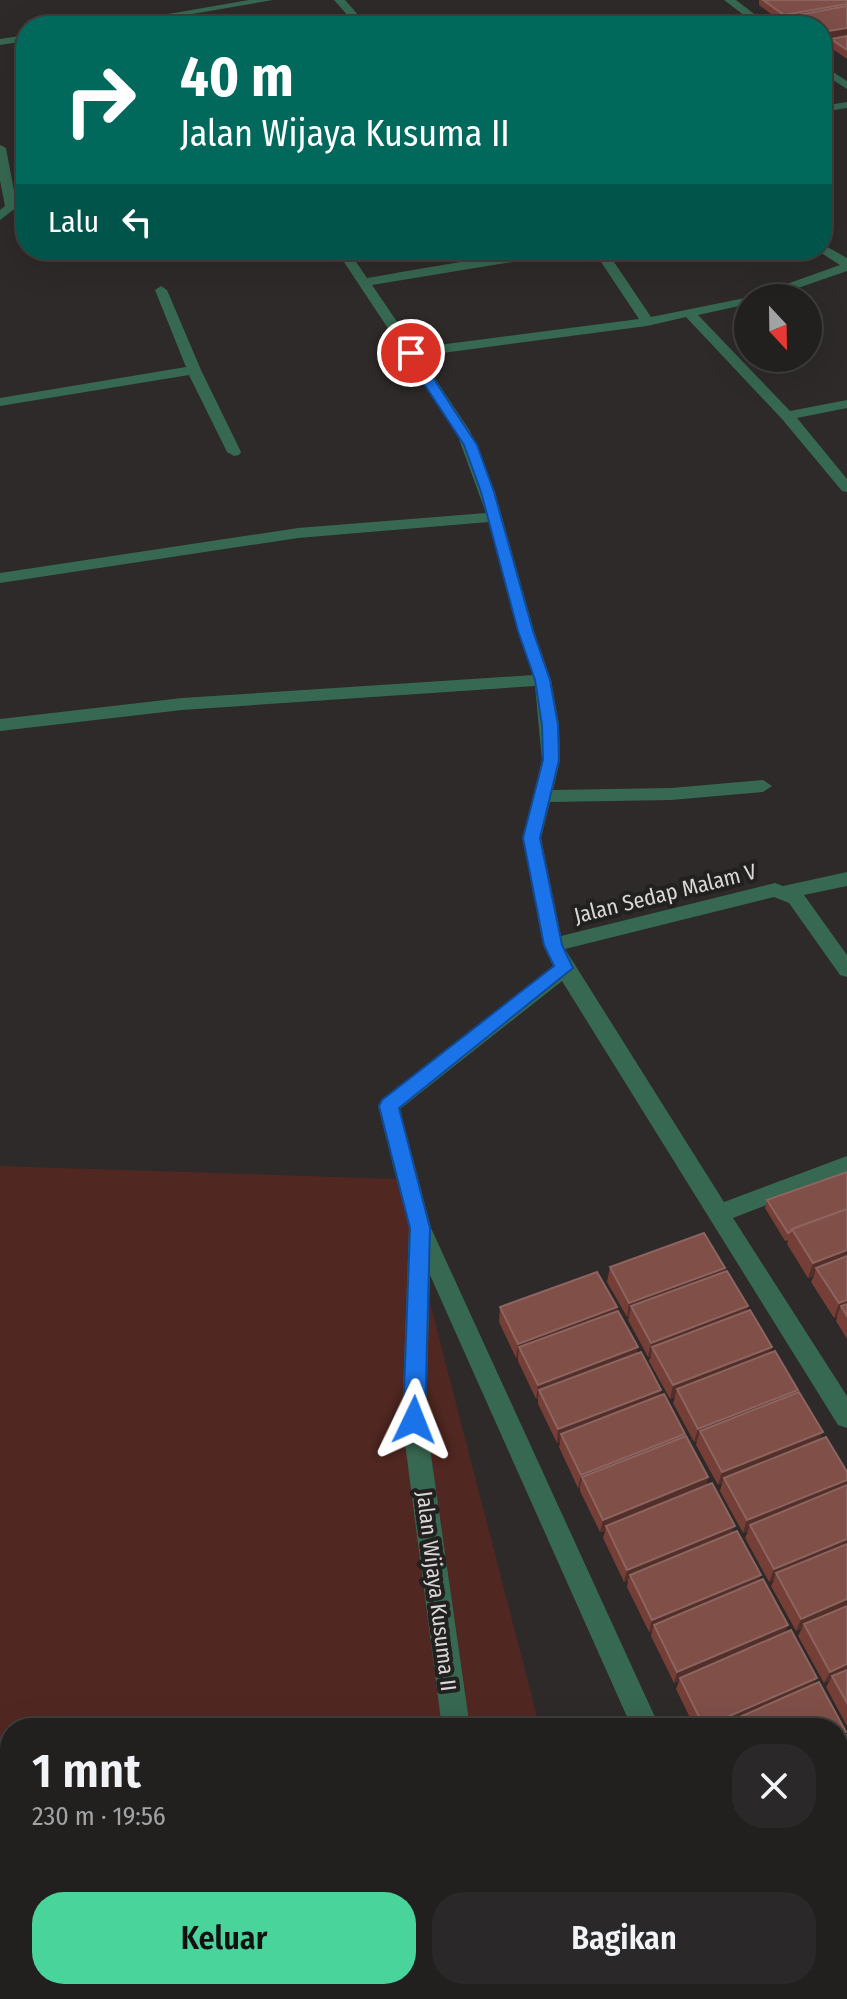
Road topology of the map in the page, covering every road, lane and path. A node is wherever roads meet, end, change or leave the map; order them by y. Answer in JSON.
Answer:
{"nodes":[{"id":1,"x":268,"y":0,"type":"edge"},
{"id":2,"x":339,"y":0,"type":"edge"},
{"id":3,"x":732,"y":0,"type":"edge"},
{"id":4,"x":249,"y":1,"type":"edge"},
{"id":5,"x":170,"y":16,"type":"edge"},
{"id":6,"x":354,"y":16,"type":"edge"},
{"id":7,"x":752,"y":16,"type":"edge"},
{"id":8,"x":0,"y":148,"type":"edge"},
{"id":9,"x":0,"y":216,"type":"edge"},
{"id":10,"x":349,"y":260,"type":"edge"},
{"id":11,"x":512,"y":260,"type":"edge"},
{"id":12,"x":604,"y":260,"type":"edge"},
{"id":13,"x":847,"y":265,"type":"edge"},
{"id":14,"x":364,"y":282,"type":"junction"},
{"id":15,"x":795,"y":284,"type":"edge"},
{"id":16,"x":161,"y":290,"type":"dead end"},
{"id":17,"x":734,"y":303,"type":"edge"},
{"id":18,"x":689,"y":313,"type":"junction"},
{"id":19,"x":647,"y":322,"type":"junction"},
{"id":20,"x":411,"y":353,"type":"junction"},
{"id":21,"x":194,"y":370,"type":"junction"},
{"id":22,"x":0,"y":402,"type":"edge"},
{"id":23,"x":847,"y":404,"type":"edge"},
{"id":24,"x":787,"y":416,"type":"junction"},
{"id":25,"x":234,"y":452,"type":"dead end"},
{"id":26,"x":847,"y":488,"type":"edge"},
{"id":27,"x":495,"y":517,"type":"junction"},
{"id":28,"x":0,"y":578,"type":"edge"},
{"id":29,"x":543,"y":680,"type":"junction"},
{"id":30,"x":0,"y":725,"type":"edge"},
{"id":31,"x":763,"y":786,"type":"dead end"},
{"id":32,"x":543,"y":796,"type":"junction"},
{"id":33,"x":847,"y":879,"type":"edge"},
{"id":34,"x":784,"y":892,"type":"junction"},
{"id":35,"x":553,"y":945,"type":"junction"},
{"id":36,"x":564,"y":968,"type":"junction"},
{"id":37,"x":847,"y":970,"type":"edge"},
{"id":38,"x":847,"y":1165,"type":"edge"},
{"id":39,"x":720,"y":1213,"type":"junction"},
{"id":40,"x":420,"y":1228,"type":"junction"},
{"id":41,"x":847,"y":1417,"type":"edge"},
{"id":42,"x":455,"y":1718,"type":"edge"},
{"id":43,"x":641,"y":1718,"type":"edge"}],
"edges":[{"from":1,"to":4,"type":"street"},
{"from":2,"to":6,"type":"street"},
{"from":3,"to":7,"type":"street"},
{"from":4,"to":5,"type":"street"},
{"from":8,"to":9,"type":"street"},
{"from":10,"to":14,"type":"street"},
{"from":11,"to":14,"type":"street"},
{"from":12,"to":19,"type":"street"},
{"from":13,"to":15,"type":"street"},
{"from":14,"to":20,"type":"street"},
{"from":16,"to":21,"type":"street"},
{"from":17,"to":18,"type":"street"},
{"from":18,"to":19,"type":"street"},
{"from":18,"to":24,"type":"street"},
{"from":19,"to":20,"type":"street"},
{"from":20,"to":27,"type":"street"},
{"from":21,"to":22,"type":"street"},
{"from":21,"to":25,"type":"street"},
{"from":23,"to":24,"type":"street"},
{"from":24,"to":26,"type":"street"},
{"from":27,"to":28,"type":"street"},
{"from":27,"to":29,"type":"street"},
{"from":29,"to":30,"type":"street"},
{"from":29,"to":32,"type":"street"},
{"from":31,"to":32,"type":"street"},
{"from":32,"to":35,"type":"street"},
{"from":33,"to":34,"type":"street"},
{"from":34,"to":35,"type":"street","name":"Jalan Sedap Malam V"},
{"from":34,"to":37,"type":"street","name":"Jalan Sedap Malam V"},
{"from":35,"to":36,"type":"street"},
{"from":36,"to":39,"type":"street"},
{"from":36,"to":40,"type":"street","name":"Jalan Wijaya Kusuma II"},
{"from":38,"to":39,"type":"street"},
{"from":39,"to":41,"type":"street"},
{"from":40,"to":42,"type":"street","name":"Jalan Wijaya Kusuma II"},
{"from":40,"to":43,"type":"street"}]}
